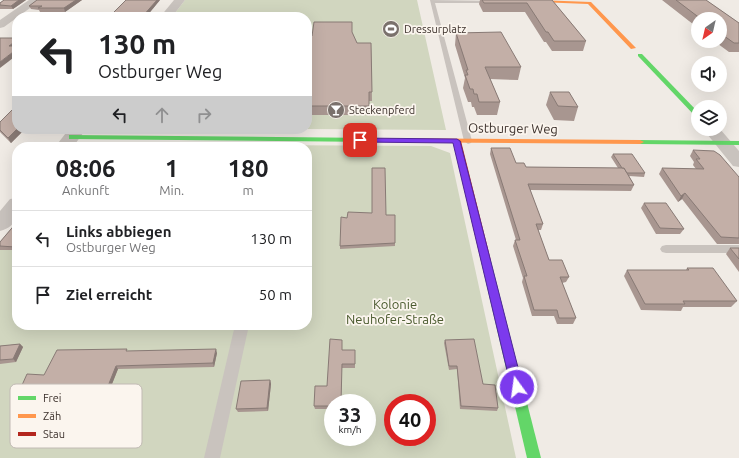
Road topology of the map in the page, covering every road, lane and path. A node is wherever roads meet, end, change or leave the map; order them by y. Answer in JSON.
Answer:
{"nodes":[{"id":1,"x":36,"y":0,"type":"edge"},
{"id":2,"x":180,"y":0,"type":"edge"},
{"id":3,"x":504,"y":1,"type":"edge"},
{"id":4,"x":535,"y":1,"type":"edge"},
{"id":5,"x":19,"y":12,"type":"edge"},
{"id":6,"x":170,"y":12,"type":"edge"},
{"id":7,"x":12,"y":17,"type":"edge"},
{"id":8,"x":0,"y":25,"type":"edge"},
{"id":9,"x":691,"y":109,"type":"edge"},
{"id":10,"x":721,"y":136,"type":"edge"},
{"id":11,"x":71,"y":138,"type":"edge"},
{"id":12,"x":457,"y":141,"type":"junction"},
{"id":13,"x":468,"y":141,"type":"junction"},
{"id":14,"x":240,"y":142,"type":"edge"},
{"id":15,"x":312,"y":143,"type":"edge"},
{"id":16,"x":731,"y":143,"type":"edge"},
{"id":17,"x":739,"y":162,"type":"edge"},
{"id":18,"x":12,"y":210,"type":"edge"},
{"id":19,"x":0,"y":224,"type":"edge"},
{"id":20,"x":666,"y":249,"type":"dead end"},
{"id":21,"x":739,"y":249,"type":"edge"},
{"id":22,"x":241,"y":330,"type":"edge"},
{"id":23,"x":212,"y":458,"type":"edge"},
{"id":24,"x":534,"y":458,"type":"edge"}],
"edges":[{"from":1,"to":5,"type":"street"},
{"from":2,"to":6,"type":"street"},
{"from":3,"to":13,"type":"lane"},
{"from":4,"to":9,"type":"street"},
{"from":7,"to":8,"type":"street"},
{"from":10,"to":16,"type":"street"},
{"from":11,"to":14,"type":"street","name":"Ostburger Weg"},
{"from":12,"to":13,"type":"street","name":"Ostburger Weg"},
{"from":12,"to":15,"type":"street","name":"Ostburger Weg"},
{"from":12,"to":24,"type":"street"},
{"from":13,"to":16,"type":"street","name":"Ostburger Weg"},
{"from":16,"to":17,"type":"street"},
{"from":18,"to":19,"type":"street"},
{"from":20,"to":21,"type":"lane"},
{"from":22,"to":23,"type":"lane"}]}
